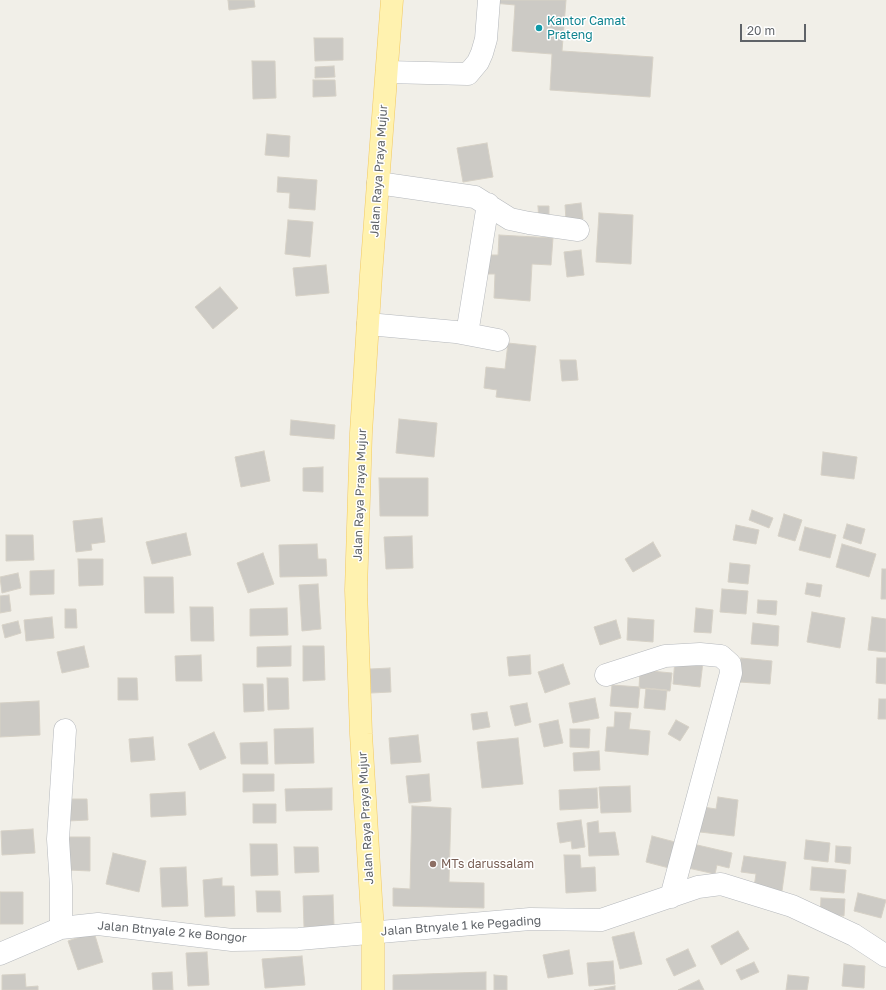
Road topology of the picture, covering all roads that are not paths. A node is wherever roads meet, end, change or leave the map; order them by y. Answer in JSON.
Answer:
{"nodes":[{"id":1,"x":392,"y":0,"type":"edge"},
{"id":2,"x":489,"y":0,"type":"edge"},
{"id":3,"x":387,"y":72,"type":"junction"},
{"id":4,"x":378,"y":183,"type":"junction"},
{"id":5,"x":488,"y":204,"type":"junction"},
{"id":6,"x":578,"y":230,"type":"dead end"},
{"id":7,"x":368,"y":324,"type":"junction"},
{"id":8,"x":467,"y":334,"type":"junction"},
{"id":9,"x":498,"y":340,"type":"dead end"},
{"id":10,"x":606,"y":675,"type":"dead end"},
{"id":11,"x":65,"y":730,"type":"dead end"},
{"id":12,"x":672,"y":897,"type":"junction"},
{"id":13,"x":61,"y":928,"type":"junction"},
{"id":14,"x":373,"y":932,"type":"junction"},
{"id":15,"x":0,"y":954,"type":"edge"},
{"id":16,"x":886,"y":956,"type":"edge"},
{"id":17,"x":373,"y":990,"type":"edge"}],
"edges":[{"from":1,"to":3,"type":"main road","name":"Jalan Raya Praya Mujur"},
{"from":2,"to":3,"type":"street"},
{"from":3,"to":4,"type":"main road","name":"Jalan Raya Praya Mujur"},
{"from":4,"to":5,"type":"street"},
{"from":4,"to":7,"type":"main road","name":"Jalan Raya Praya Mujur"},
{"from":5,"to":6,"type":"street"},
{"from":5,"to":8,"type":"street"},
{"from":7,"to":8,"type":"street"},
{"from":7,"to":14,"type":"main road","name":"Jalan Raya Praya Mujur"},
{"from":8,"to":9,"type":"street"},
{"from":10,"to":12,"type":"street"},
{"from":11,"to":13,"type":"street"},
{"from":12,"to":14,"type":"street","name":"Jalan Btnyale 1 ke Pegading"},
{"from":12,"to":16,"type":"street","name":"Jalan Btnyale 1 ke Pegading"},
{"from":13,"to":14,"type":"street","name":"Jalan Btnyale 2 ke Bongor"},
{"from":13,"to":15,"type":"street","name":"Jalan Btnyale 2 ke Bongor"},
{"from":14,"to":17,"type":"main road","name":"Jalan Raya Praya Mujur"}]}
